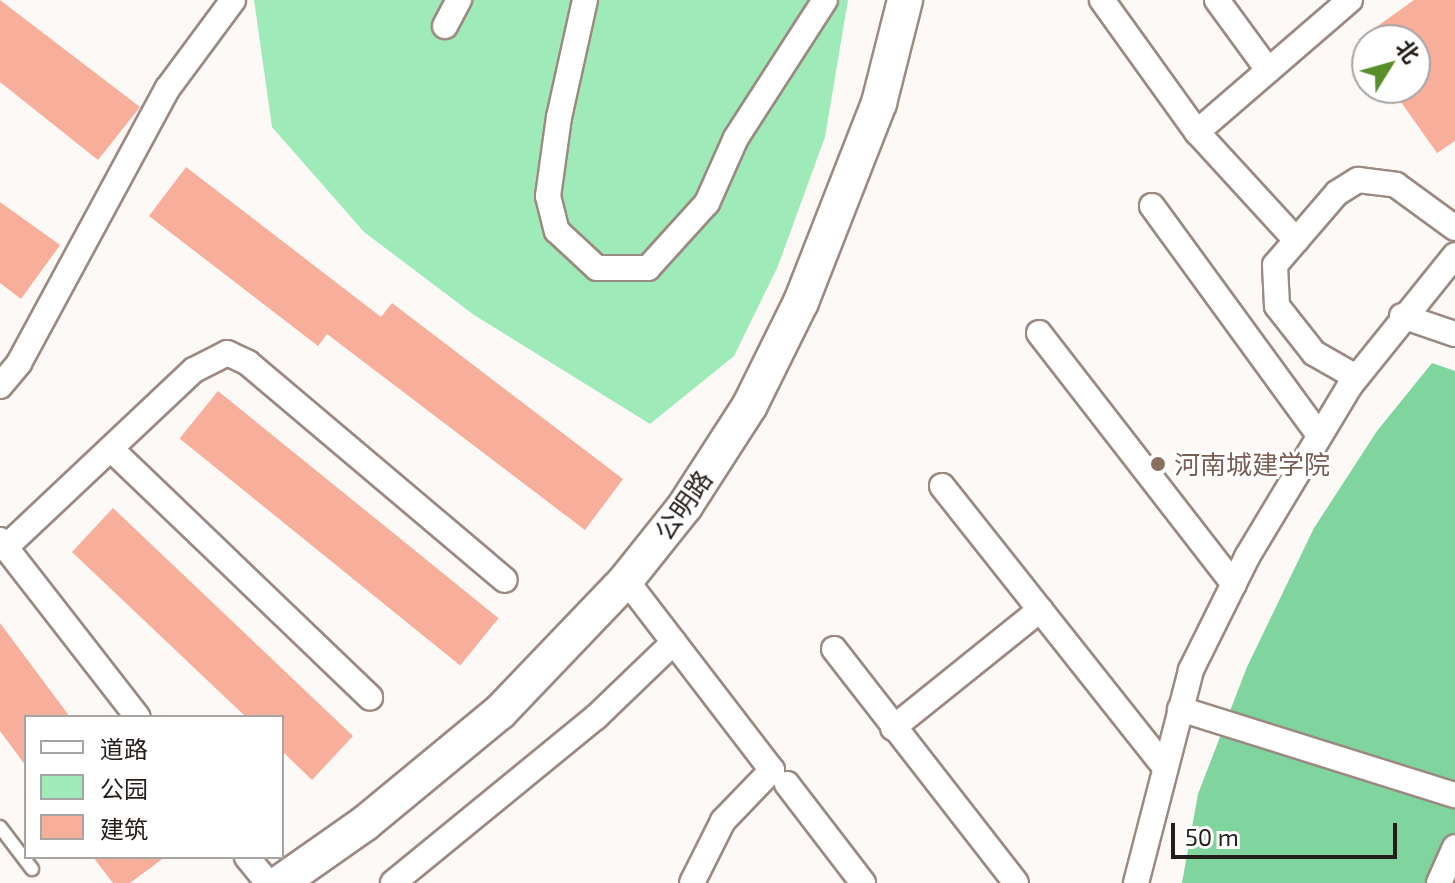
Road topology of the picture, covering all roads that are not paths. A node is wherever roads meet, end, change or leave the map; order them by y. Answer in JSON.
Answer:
{"nodes":[{"id":1,"x":233,"y":0,"type":"edge"},
{"id":2,"x":459,"y":0,"type":"edge"},
{"id":3,"x":585,"y":0,"type":"edge"},
{"id":4,"x":825,"y":0,"type":"edge"},
{"id":5,"x":905,"y":0,"type":"edge"},
{"id":6,"x":1102,"y":0,"type":"edge"},
{"id":7,"x":1217,"y":0,"type":"edge"},
{"id":8,"x":1350,"y":0,"type":"edge"},
{"id":9,"x":445,"y":26,"type":"dead end"},
{"id":10,"x":1268,"y":70,"type":"junction"},
{"id":11,"x":1197,"y":132,"type":"junction"},
{"id":12,"x":1152,"y":206,"type":"dead end"},
{"id":13,"x":1455,"y":228,"type":"edge"},
{"id":14,"x":1296,"y":240,"type":"junction"},
{"id":15,"x":1455,"y":255,"type":"edge"},
{"id":16,"x":1402,"y":316,"type":"junction"},
{"id":17,"x":1039,"y":333,"type":"dead end"},
{"id":18,"x":1455,"y":334,"type":"edge"},
{"id":19,"x":1356,"y":377,"type":"junction"},
{"id":20,"x":0,"y":386,"type":"edge"},
{"id":21,"x":1318,"y":434,"type":"junction"},
{"id":22,"x":111,"y":449,"type":"junction"},
{"id":23,"x":942,"y":486,"type":"dead end"},
{"id":24,"x":3,"y":544,"type":"edge"},
{"id":25,"x":505,"y":580,"type":"dead end"},
{"id":26,"x":626,"y":580,"type":"junction"},
{"id":27,"x":1234,"y":584,"type":"junction"},
{"id":28,"x":1040,"y":610,"type":"junction"},
{"id":29,"x":674,"y":642,"type":"junction"},
{"id":30,"x":834,"y":649,"type":"dead end"},
{"id":31,"x":370,"y":697,"type":"dead end"},
{"id":32,"x":1180,"y":709,"type":"junction"},
{"id":33,"x":136,"y":715,"type":"edge"},
{"id":34,"x":893,"y":728,"type":"junction"},
{"id":35,"x":1164,"y":766,"type":"junction"},
{"id":36,"x":787,"y":784,"type":"dead end"},
{"id":37,"x":1455,"y":795,"type":"edge"},
{"id":38,"x":0,"y":827,"type":"edge"},
{"id":39,"x":1455,"y":847,"type":"edge"},
{"id":40,"x":24,"y":858,"type":"edge"},
{"id":41,"x":24,"y":859,"type":"edge"},
{"id":42,"x":249,"y":859,"type":"edge"},
{"id":43,"x":32,"y":869,"type":"dead end"},
{"id":44,"x":268,"y":883,"type":"edge"},
{"id":45,"x":280,"y":883,"type":"edge"},
{"id":46,"x":393,"y":883,"type":"edge"},
{"id":47,"x":692,"y":883,"type":"edge"},
{"id":48,"x":863,"y":883,"type":"edge"},
{"id":49,"x":1016,"y":883,"type":"edge"},
{"id":50,"x":1136,"y":883,"type":"edge"},
{"id":51,"x":1439,"y":883,"type":"edge"}],
"edges":[{"from":1,"to":20,"type":"street"},
{"from":2,"to":9,"type":"street"},
{"from":3,"to":4,"type":"street"},
{"from":5,"to":26,"type":"street","name":"公明路"},
{"from":6,"to":11,"type":"street"},
{"from":7,"to":10,"type":"street"},
{"from":8,"to":10,"type":"street"},
{"from":10,"to":11,"type":"street"},
{"from":11,"to":14,"type":"street"},
{"from":12,"to":21,"type":"street"},
{"from":13,"to":14,"type":"street"},
{"from":14,"to":19,"type":"street"},
{"from":15,"to":16,"type":"street"},
{"from":16,"to":18,"type":"street"},
{"from":16,"to":19,"type":"street"},
{"from":17,"to":27,"type":"street"},
{"from":19,"to":21,"type":"street"},
{"from":21,"to":27,"type":"street"},
{"from":22,"to":24,"type":"street"},
{"from":22,"to":25,"type":"street"},
{"from":22,"to":31,"type":"street"},
{"from":23,"to":28,"type":"street"},
{"from":24,"to":33,"type":"street"},
{"from":26,"to":29,"type":"street"},
{"from":26,"to":45,"type":"street","name":"公明路"},
{"from":27,"to":32,"type":"street"},
{"from":28,"to":34,"type":"street"},
{"from":28,"to":35,"type":"street"},
{"from":29,"to":46,"type":"street"},
{"from":29,"to":47,"type":"street"},
{"from":30,"to":34,"type":"street"},
{"from":32,"to":35,"type":"street"},
{"from":32,"to":37,"type":"street"},
{"from":34,"to":49,"type":"street"},
{"from":35,"to":50,"type":"street"},
{"from":36,"to":48,"type":"street"},
{"from":38,"to":40,"type":"lane"},
{"from":39,"to":51,"type":"street"},
{"from":41,"to":43,"type":"lane"},
{"from":42,"to":44,"type":"street"}]}
